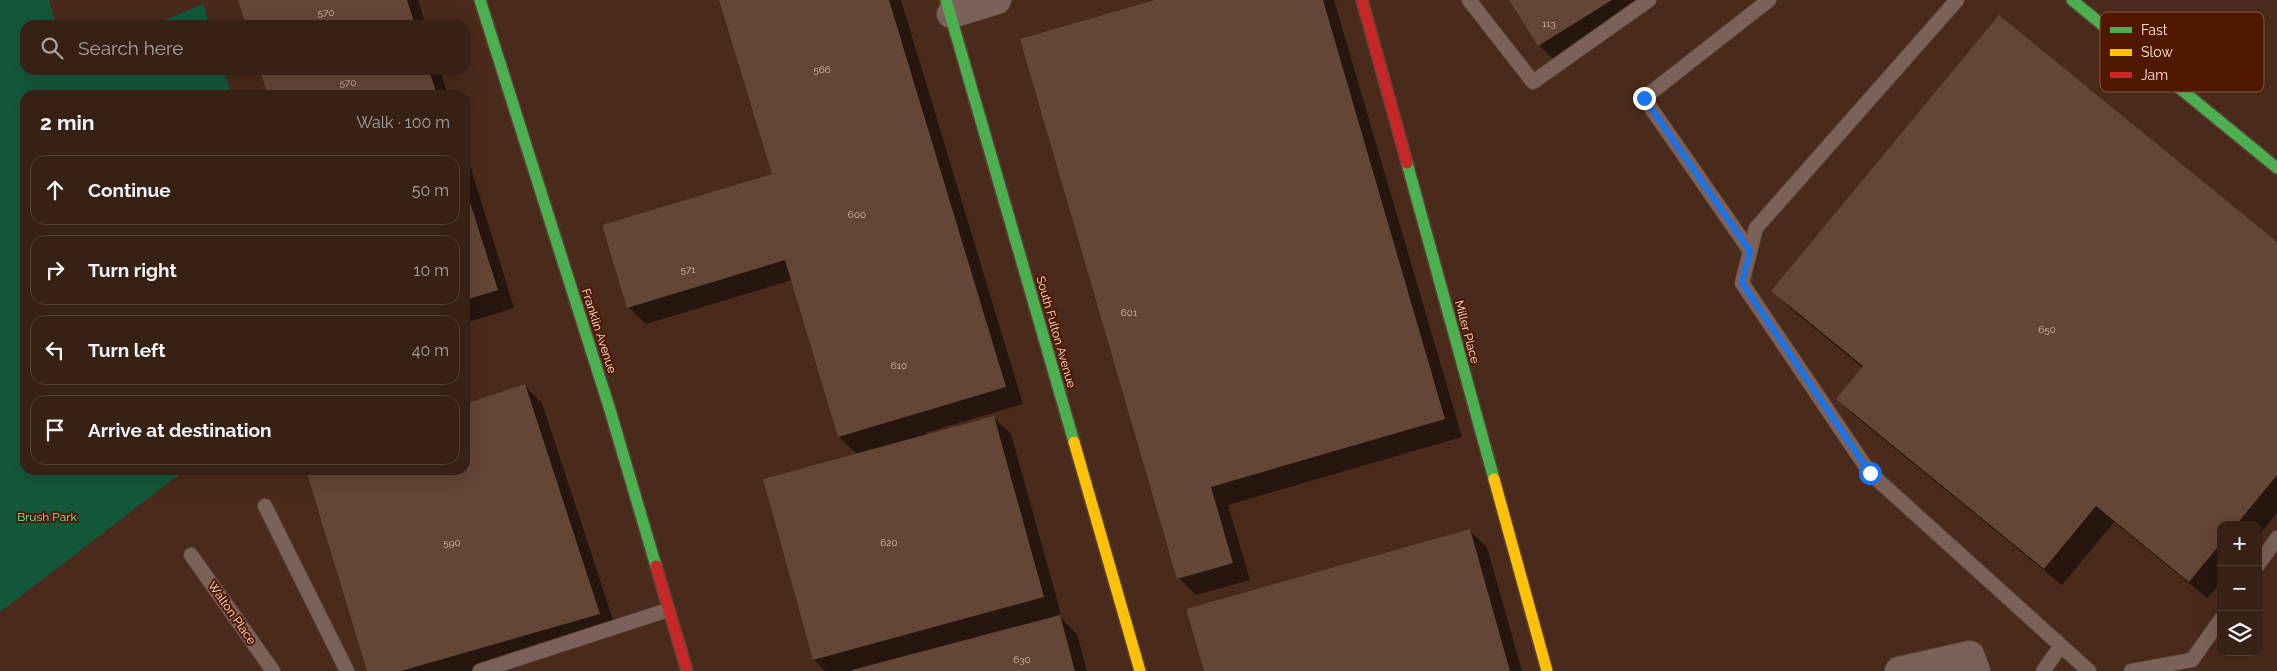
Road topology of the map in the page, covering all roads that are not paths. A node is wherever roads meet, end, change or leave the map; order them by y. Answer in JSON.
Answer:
{"nodes":[{"id":1,"x":480,"y":0,"type":"edge"},
{"id":2,"x":997,"y":0,"type":"edge"},
{"id":3,"x":1362,"y":0,"type":"edge"},
{"id":4,"x":1469,"y":0,"type":"edge"},
{"id":5,"x":1650,"y":0,"type":"edge"},
{"id":6,"x":1769,"y":0,"type":"edge"},
{"id":7,"x":2072,"y":0,"type":"edge"},
{"id":8,"x":1954,"y":1,"type":"edge"},
{"id":9,"x":948,"y":7,"type":"edge"},
{"id":10,"x":2100,"y":23,"type":"edge"},
{"id":11,"x":2184,"y":92,"type":"edge"},
{"id":12,"x":2277,"y":168,"type":"edge"},
{"id":13,"x":1750,"y":251,"type":"junction"},
{"id":14,"x":265,"y":506,"type":"dead end"},
{"id":15,"x":2277,"y":538,"type":"edge"},
{"id":16,"x":191,"y":555,"type":"dead end"},
{"id":17,"x":2262,"y":559,"type":"edge"},
{"id":18,"x":668,"y":610,"type":"junction"},
{"id":19,"x":2217,"y":625,"type":"edge"},
{"id":20,"x":2061,"y":646,"type":"junction"},
{"id":21,"x":1973,"y":663,"type":"edge"},
{"id":22,"x":273,"y":671,"type":"edge"},
{"id":23,"x":347,"y":671,"type":"edge"},
{"id":24,"x":480,"y":671,"type":"edge"},
{"id":25,"x":687,"y":671,"type":"edge"},
{"id":26,"x":1140,"y":671,"type":"edge"},
{"id":27,"x":1547,"y":671,"type":"edge"},
{"id":28,"x":1899,"y":671,"type":"edge"},
{"id":29,"x":2043,"y":671,"type":"edge"},
{"id":30,"x":2089,"y":671,"type":"edge"},
{"id":31,"x":2131,"y":671,"type":"edge"}],
"edges":[{"from":1,"to":18,"type":"street","name":"Franklin Avenue"},
{"from":2,"to":9,"type":"street"},
{"from":3,"to":27,"type":"street","name":"Miller Place"},
{"from":4,"to":5,"type":"lane"},
{"from":6,"to":13,"type":"lane"},
{"from":7,"to":10,"type":"street"},
{"from":8,"to":13,"type":"lane"},
{"from":9,"to":26,"type":"street","name":"South Fulton Avenue"},
{"from":11,"to":12,"type":"street"},
{"from":13,"to":20,"type":"lane"},
{"from":14,"to":23,"type":"lane"},
{"from":15,"to":17,"type":"lane"},
{"from":16,"to":22,"type":"lane","name":"Walton Place"},
{"from":18,"to":24,"type":"lane"},
{"from":18,"to":25,"type":"street","name":"Franklin Avenue"},
{"from":19,"to":31,"type":"lane"},
{"from":20,"to":29,"type":"lane"},
{"from":20,"to":30,"type":"lane"},
{"from":21,"to":28,"type":"street"}]}
